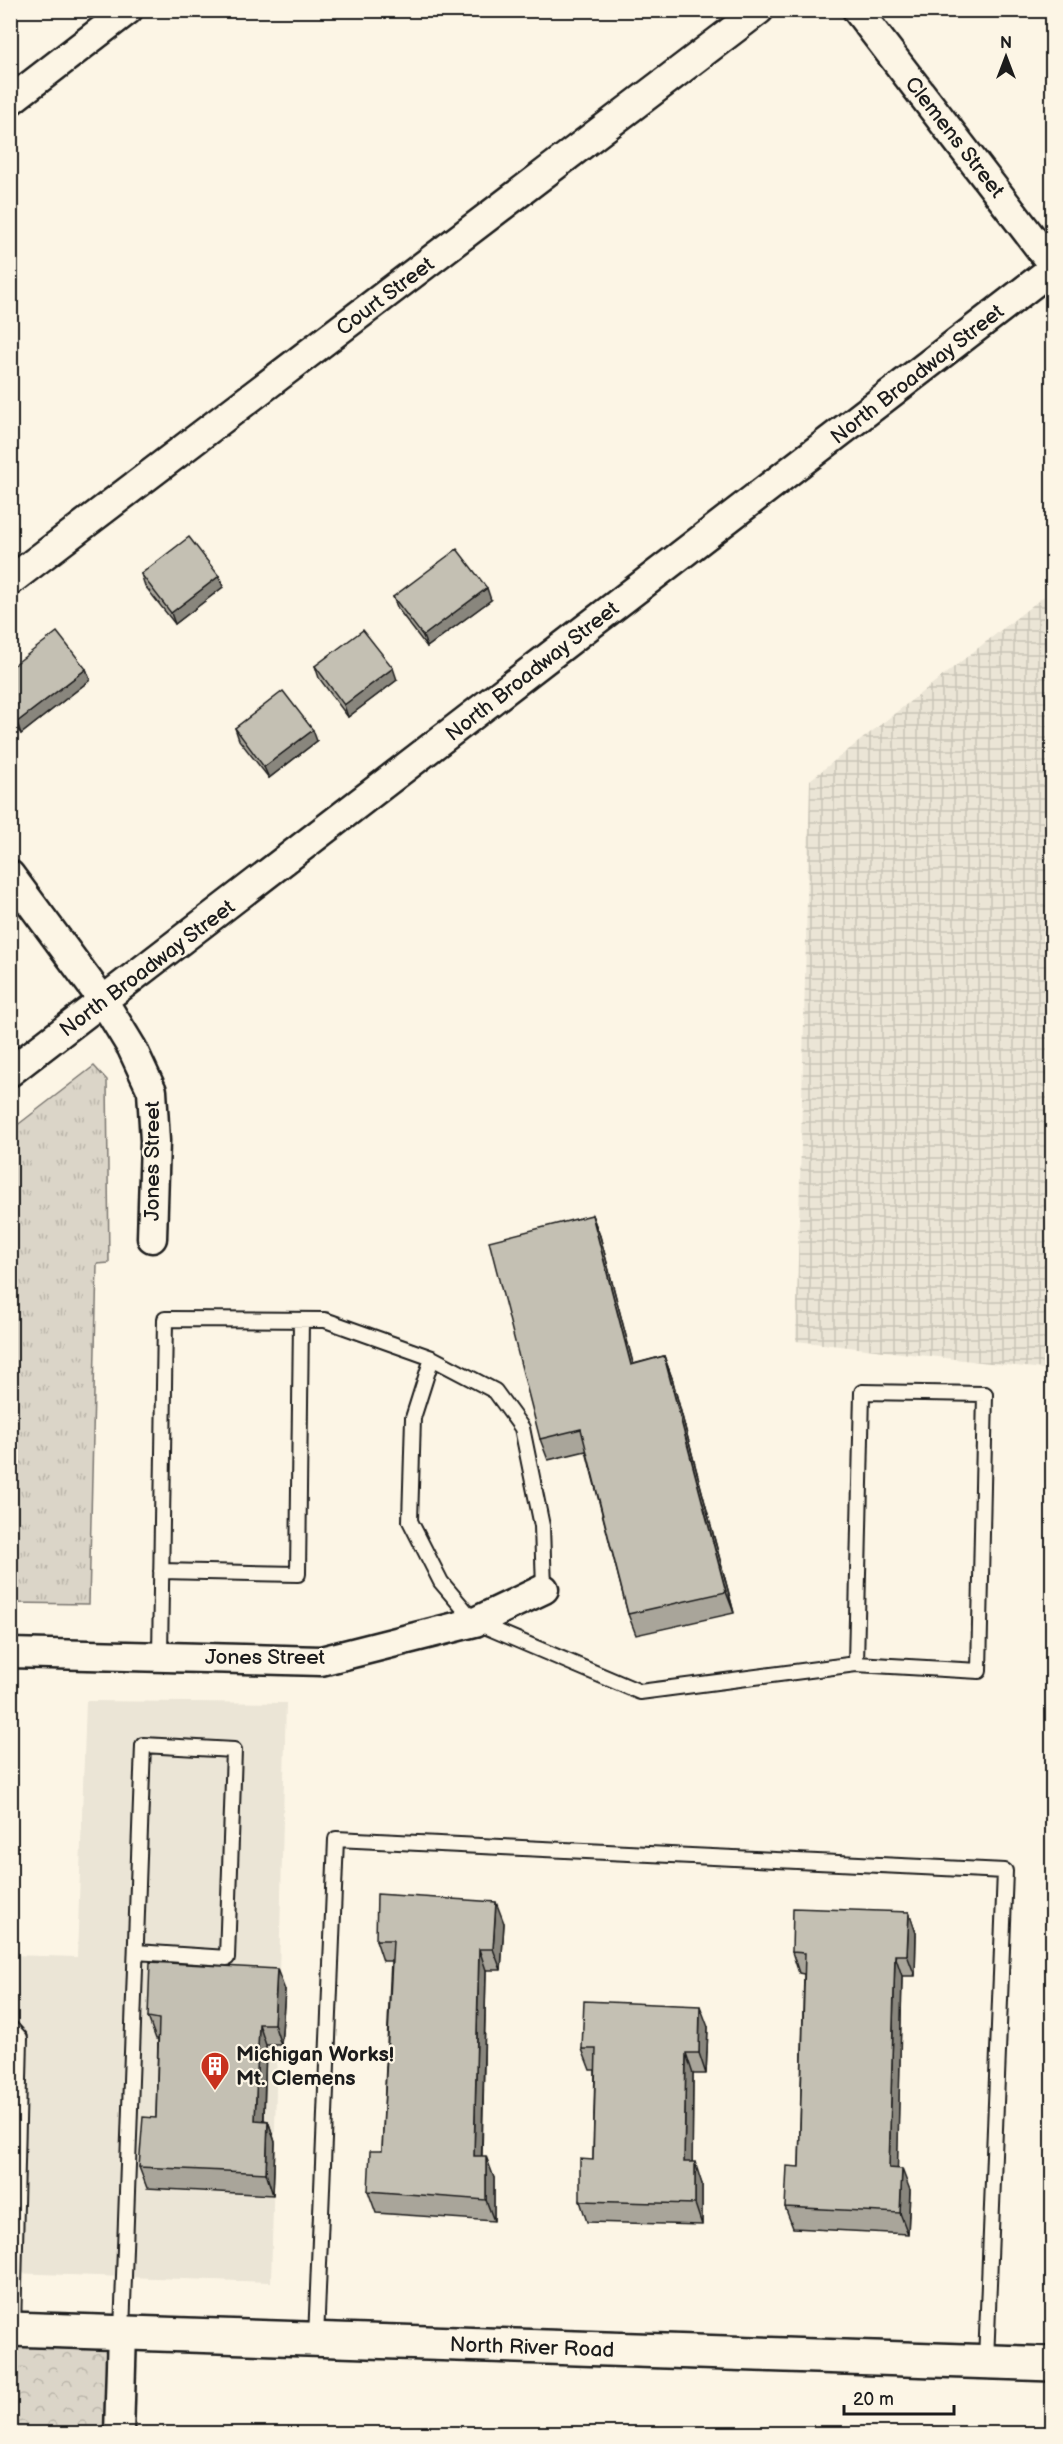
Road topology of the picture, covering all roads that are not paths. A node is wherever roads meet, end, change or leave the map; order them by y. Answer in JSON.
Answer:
{"nodes":[{"id":1,"x":128,"y":10,"type":"edge"},
{"id":2,"x":759,"y":10,"type":"edge"},
{"id":3,"x":857,"y":10,"type":"edge"},
{"id":4,"x":10,"y":101,"type":"edge"},
{"id":5,"x":1053,"y":264,"type":"edge"},
{"id":6,"x":1053,"y":269,"type":"edge"},
{"id":7,"x":10,"y":581,"type":"edge"},
{"id":8,"x":10,"y":875,"type":"edge"},
{"id":9,"x":104,"y":1002,"type":"junction"},
{"id":10,"x":10,"y":1072,"type":"edge"},
{"id":11,"x":152,"y":1238,"type":"dead end"},
{"id":12,"x":301,"y":1320,"type":"junction"},
{"id":13,"x":432,"y":1358,"type":"junction"},
{"id":14,"x":160,"y":1571,"type":"junction"},
{"id":15,"x":544,"y":1589,"type":"joint"},
{"id":16,"x":475,"y":1622,"type":"junction"},
{"id":17,"x":10,"y":1653,"type":"edge"},
{"id":18,"x":160,"y":1656,"type":"junction"},
{"id":19,"x":856,"y":1664,"type":"junction"},
{"id":20,"x":135,"y":1952,"type":"junction"},
{"id":21,"x":10,"y":2027,"type":"edge"},
{"id":22,"x":13,"y":2231,"type":"edge"},
{"id":23,"x":12,"y":2329,"type":"edge"},
{"id":24,"x":122,"y":2332,"type":"junction"},
{"id":25,"x":316,"y":2339,"type":"junction"},
{"id":26,"x":986,"y":2362,"type":"junction"},
{"id":27,"x":1053,"y":2364,"type":"edge"},
{"id":28,"x":119,"y":2433,"type":"edge"}],
"edges":[{"from":1,"to":4,"type":"street"},
{"from":2,"to":7,"type":"street","name":"Court Street"},
{"from":3,"to":5,"type":"street","name":"Clemens Street"},
{"from":6,"to":9,"type":"street","name":"North Broadway Street"},
{"from":8,"to":9,"type":"street","name":"Jones Street"},
{"from":9,"to":10,"type":"street","name":"North Broadway Street"},
{"from":9,"to":11,"type":"street","name":"Jones Street"},
{"from":12,"to":13,"type":"lane"},
{"from":12,"to":14,"type":"lane"},
{"from":12,"to":14,"type":"lane"},
{"from":13,"to":15,"type":"lane"},
{"from":13,"to":16,"type":"lane"},
{"from":14,"to":18,"type":"lane"},
{"from":15,"to":16,"type":"street","name":"Jones Street"},
{"from":16,"to":18,"type":"street","name":"Jones Street"},
{"from":16,"to":19,"type":"lane"},
{"from":17,"to":18,"type":"street","name":"Jones Street"},
{"from":19,"to":19,"type":"lane"},
{"from":20,"to":20,"type":"lane"},
{"from":20,"to":24,"type":"lane"},
{"from":21,"to":22,"type":"lane"},
{"from":22,"to":23,"type":"lane"},
{"from":23,"to":24,"type":"street","name":"North River Road"},
{"from":24,"to":25,"type":"street","name":"North River Road"},
{"from":24,"to":28,"type":"street"},
{"from":25,"to":26,"type":"street","name":"North River Road"},
{"from":25,"to":26,"type":"lane"},
{"from":26,"to":27,"type":"street","name":"North River Road"}]}
